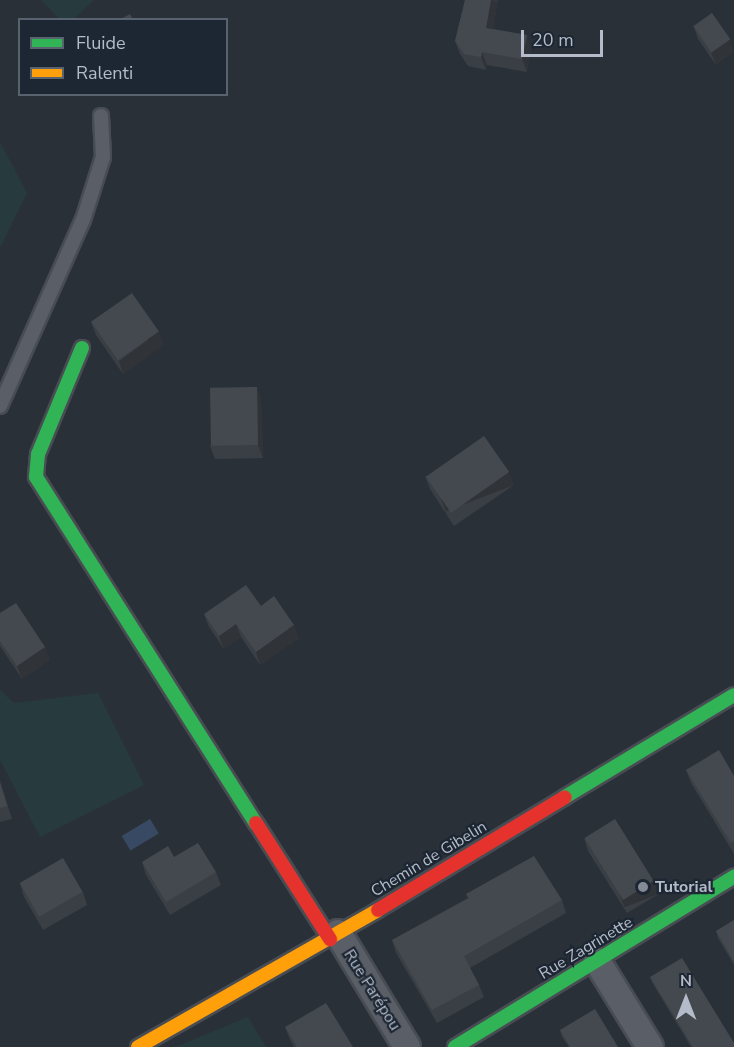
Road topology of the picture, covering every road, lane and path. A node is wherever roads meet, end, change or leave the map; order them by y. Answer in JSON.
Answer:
{"nodes":[{"id":1,"x":101,"y":116,"type":"dead end"},
{"id":2,"x":82,"y":348,"type":"dead end"},
{"id":3,"x":0,"y":406,"type":"edge"},
{"id":4,"x":731,"y":703,"type":"edge"},
{"id":5,"x":734,"y":877,"type":"edge"},
{"id":6,"x":334,"y":936,"type":"junction"},
{"id":7,"x":597,"y":961,"type":"junction"},
{"id":8,"x":138,"y":1047,"type":"edge"},
{"id":9,"x":407,"y":1047,"type":"edge"},
{"id":10,"x":455,"y":1047,"type":"edge"},
{"id":11,"x":650,"y":1047,"type":"edge"}],
"edges":[{"from":1,"to":3,"type":"lane"},
{"from":2,"to":6,"type":"street"},
{"from":4,"to":6,"type":"street","name":"Chemin de Gibelin"},
{"from":5,"to":7,"type":"street","name":"Rue Zagrinette"},
{"from":6,"to":8,"type":"street","name":"Chemin de Gibelin"},
{"from":6,"to":9,"type":"street","name":"Rue Parépou"},
{"from":7,"to":10,"type":"street","name":"Rue Zagrinette"},
{"from":7,"to":11,"type":"street"}]}
